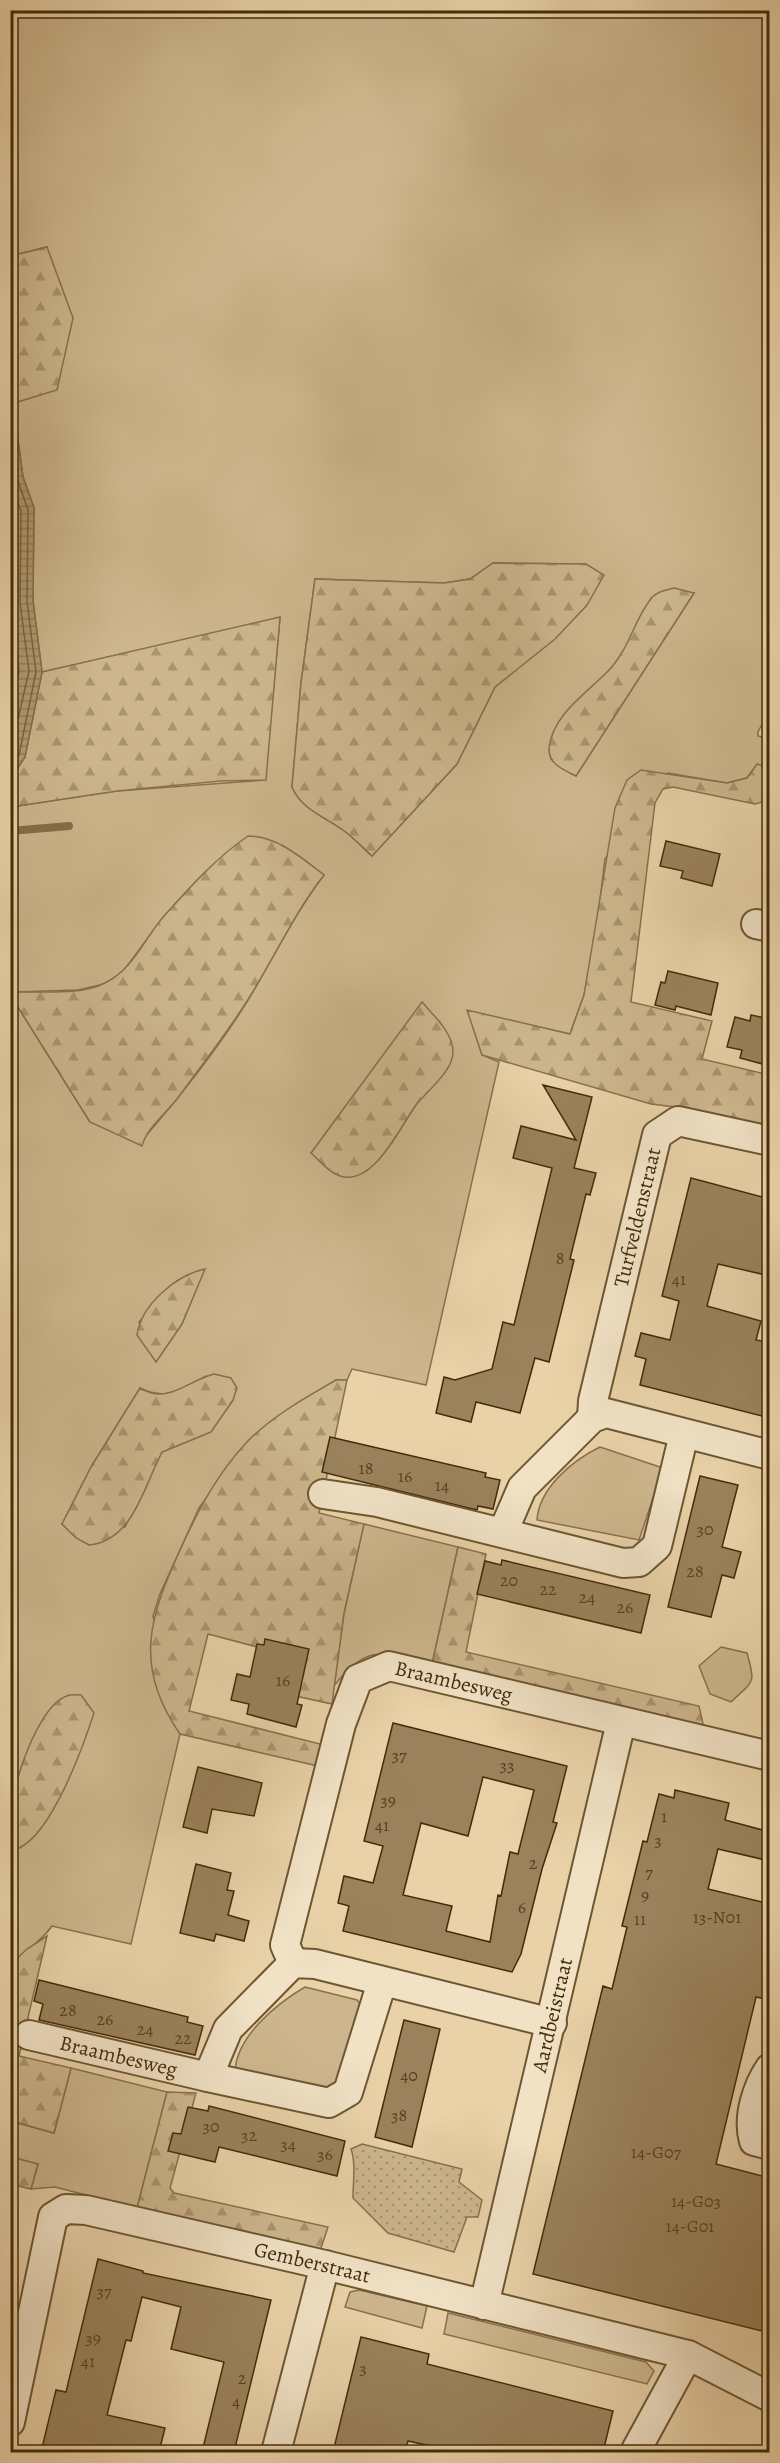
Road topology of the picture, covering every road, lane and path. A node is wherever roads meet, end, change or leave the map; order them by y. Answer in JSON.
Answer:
{"nodes":[{"id":1,"x":770,"y":1141,"type":"edge"},
{"id":2,"x":592,"y":1418,"type":"junction"},
{"id":3,"x":684,"y":1434,"type":"junction"},
{"id":4,"x":770,"y":1455,"type":"edge"},
{"id":5,"x":324,"y":1494,"type":"dead end"},
{"id":6,"x":503,"y":1532,"type":"junction"},
{"id":7,"x":621,"y":1722,"type":"junction"},
{"id":8,"x":770,"y":1756,"type":"edge"},
{"id":9,"x":293,"y":1963,"type":"junction"},
{"id":10,"x":382,"y":1982,"type":"junction"},
{"id":11,"x":552,"y":2023,"type":"junction"},
{"id":12,"x":29,"y":2035,"type":"dead end"},
{"id":13,"x":770,"y":2068,"type":"edge"},
{"id":14,"x":208,"y":2077,"type":"junction"},
{"id":15,"x":770,"y":2145,"type":"edge"},
{"id":16,"x":325,"y":2265,"type":"junction"},
{"id":17,"x":484,"y":2305,"type":"junction"},
{"id":18,"x":688,"y":2355,"type":"junction"},
{"id":19,"x":770,"y":2397,"type":"edge"},
{"id":20,"x":10,"y":2422,"type":"edge"},
{"id":21,"x":276,"y":2452,"type":"edge"},
{"id":22,"x":635,"y":2452,"type":"edge"}],
"edges":[{"from":1,"to":2,"type":"street","name":"Turfveldenstraat"},
{"from":2,"to":3,"type":"street"},
{"from":2,"to":6,"type":"street"},
{"from":3,"to":4,"type":"street"},
{"from":3,"to":6,"type":"street"},
{"from":5,"to":6,"type":"street"},
{"from":7,"to":8,"type":"street","name":"Braambesweg"},
{"from":7,"to":9,"type":"street","name":"Braambesweg"},
{"from":7,"to":11,"type":"street","name":"Aardbeistraat"},
{"from":9,"to":10,"type":"street"},
{"from":9,"to":14,"type":"street"},
{"from":10,"to":11,"type":"street"},
{"from":10,"to":14,"type":"street","name":"Braambesweg"},
{"from":11,"to":17,"type":"street","name":"Aardbeistraat"},
{"from":12,"to":14,"type":"street","name":"Braambesweg"},
{"from":13,"to":15,"type":"street"},
{"from":16,"to":17,"type":"street","name":"Gemberstraat"},
{"from":16,"to":20,"type":"street","name":"Gemberstraat"},
{"from":16,"to":21,"type":"street"},
{"from":17,"to":18,"type":"street","name":"Gemberstraat"},
{"from":18,"to":19,"type":"street","name":"Gemberstraat"},
{"from":18,"to":22,"type":"street"}]}
